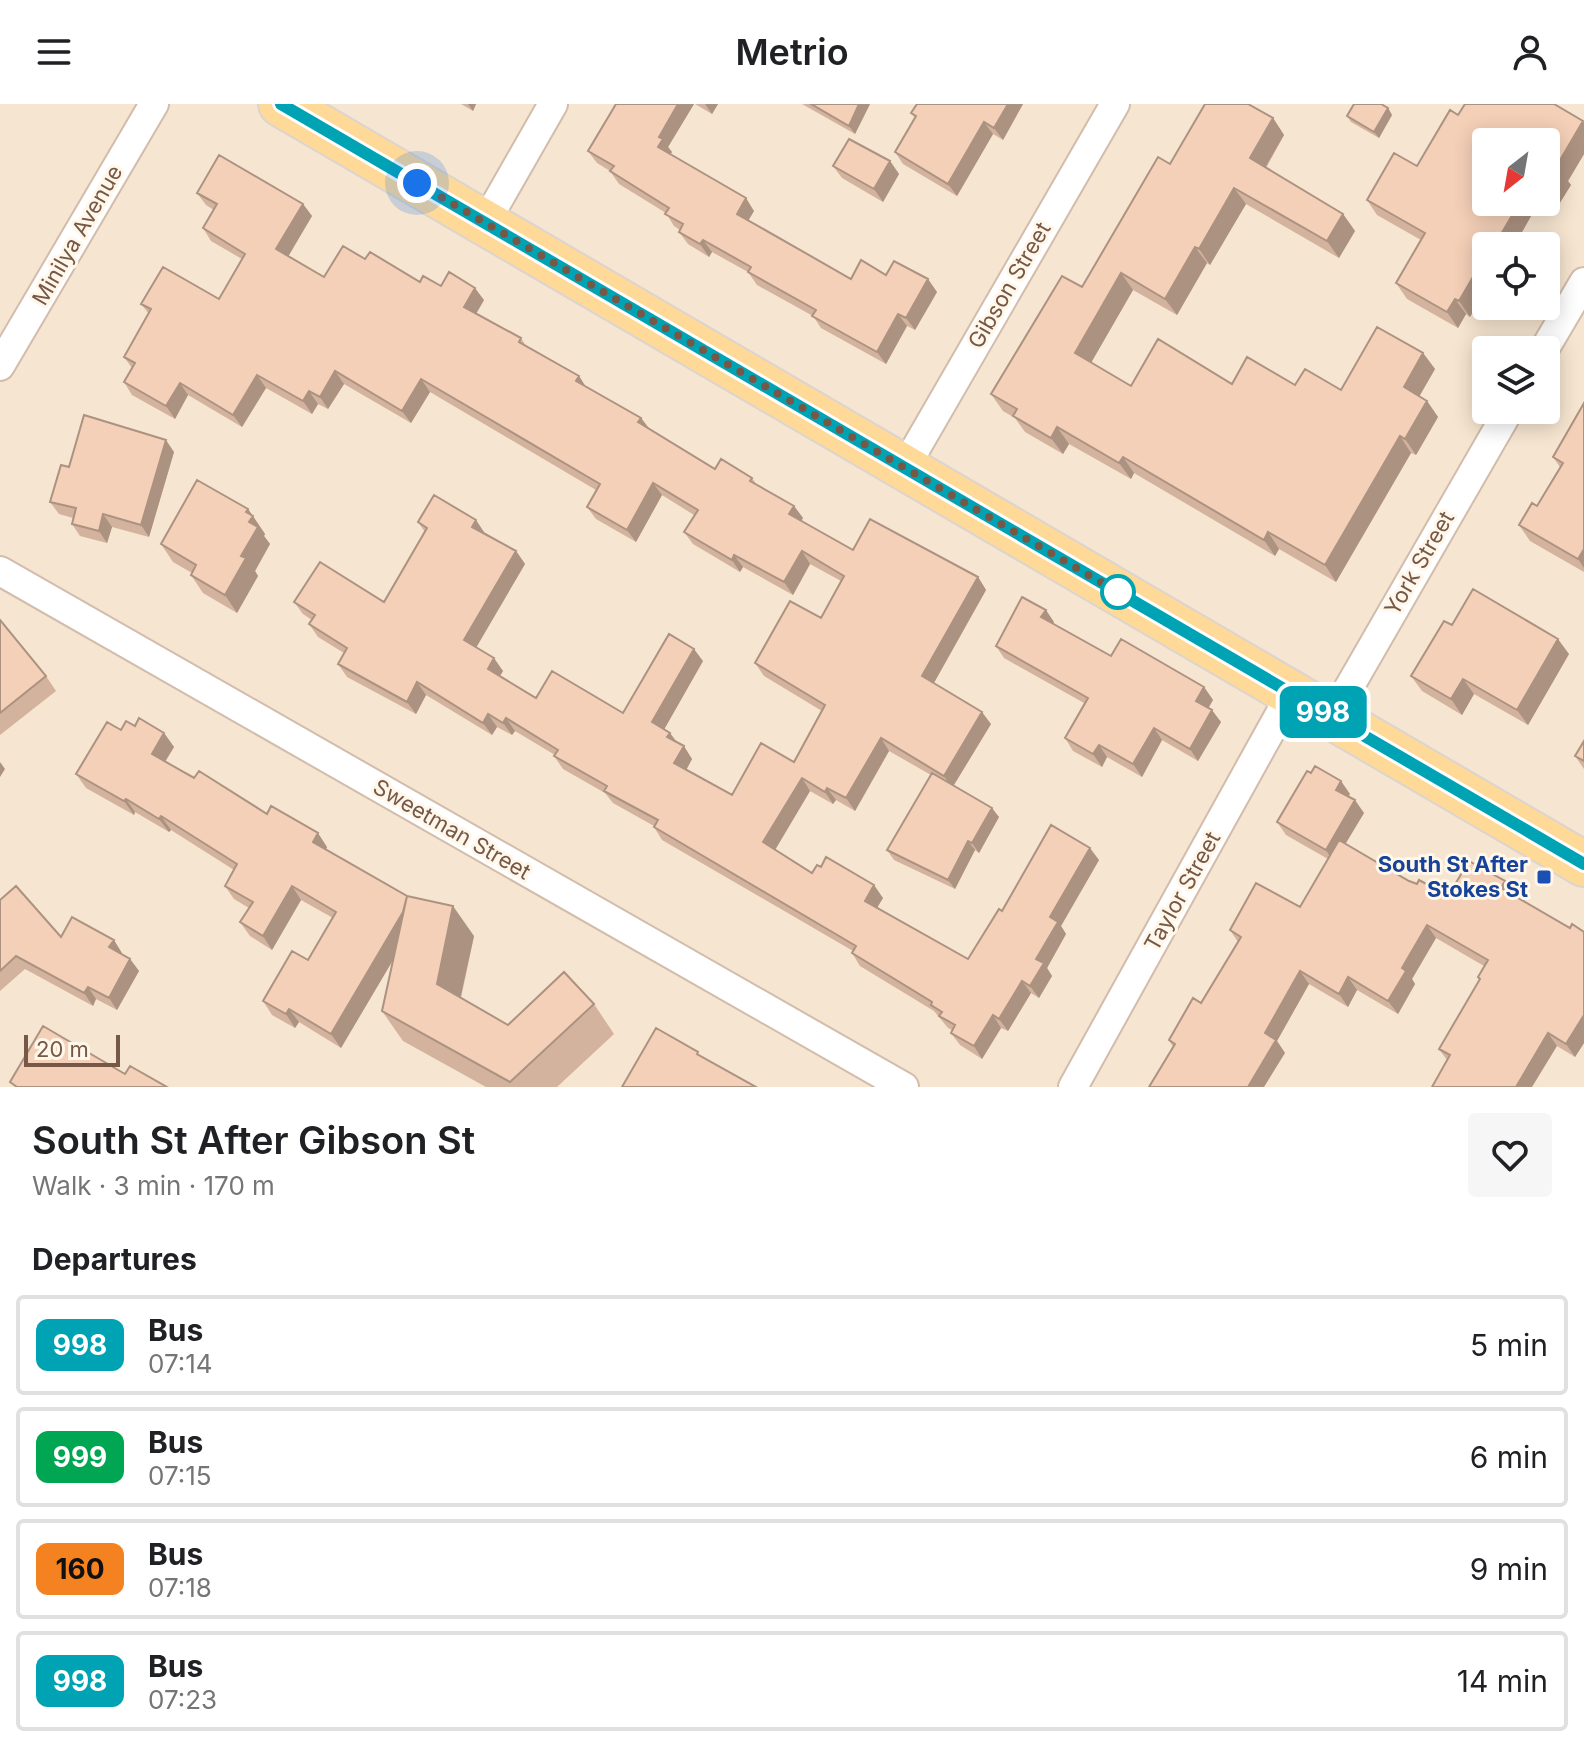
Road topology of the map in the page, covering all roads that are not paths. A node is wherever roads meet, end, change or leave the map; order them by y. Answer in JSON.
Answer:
{"nodes":[{"id":1,"x":154,"y":104,"type":"edge"},
{"id":2,"x":281,"y":104,"type":"edge"},
{"id":3,"x":553,"y":104,"type":"edge"},
{"id":4,"x":1115,"y":104,"type":"edge"},
{"id":5,"x":485,"y":223,"type":"junction"},
{"id":6,"x":1584,"y":282,"type":"edge"},
{"id":7,"x":1552,"y":336,"type":"edge"},
{"id":8,"x":0,"y":366,"type":"edge"},
{"id":9,"x":1501,"y":424,"type":"edge"},
{"id":10,"x":905,"y":467,"type":"junction"},
{"id":11,"x":0,"y":571,"type":"edge"},
{"id":12,"x":1291,"y":694,"type":"junction"},
{"id":13,"x":1332,"y":717,"type":"junction"},
{"id":14,"x":1584,"y":864,"type":"edge"},
{"id":15,"x":904,"y":1087,"type":"edge"},
{"id":16,"x":1073,"y":1087,"type":"edge"}],
"edges":[{"from":1,"to":8,"type":"street","name":"Minilya Avenue"},
{"from":2,"to":5,"type":"main road"},
{"from":3,"to":5,"type":"street"},
{"from":4,"to":10,"type":"street","name":"Gibson Street"},
{"from":5,"to":10,"type":"main road"},
{"from":6,"to":7,"type":"street"},
{"from":9,"to":13,"type":"street","name":"York Street"},
{"from":10,"to":12,"type":"main road"},
{"from":11,"to":15,"type":"street","name":"Sweetman Street"},
{"from":12,"to":13,"type":"main road"},
{"from":12,"to":16,"type":"street","name":"Taylor Street"},
{"from":13,"to":14,"type":"main road"}]}
